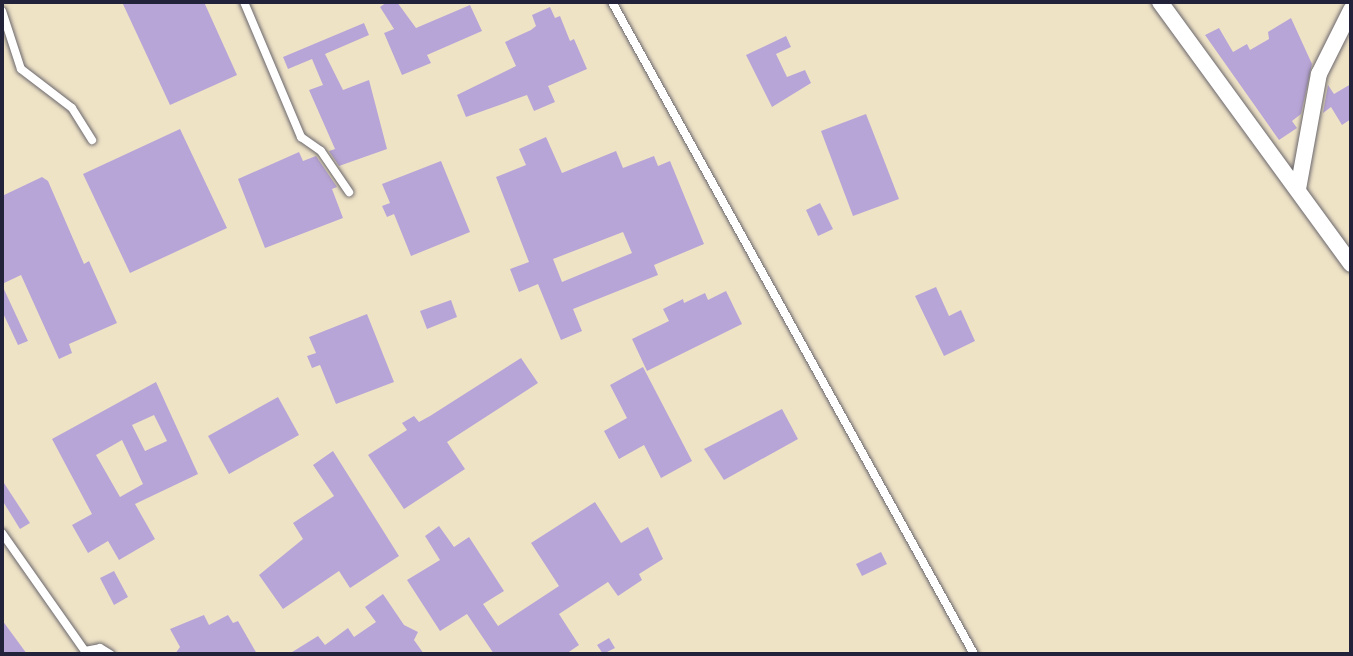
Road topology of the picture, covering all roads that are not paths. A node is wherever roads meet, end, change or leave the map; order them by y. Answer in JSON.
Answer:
{"nodes":[{"id":1,"x":244,"y":2,"type":"edge"},
{"id":2,"x":612,"y":2,"type":"edge"},
{"id":3,"x":1160,"y":2,"type":"edge"},
{"id":4,"x":1351,"y":10,"type":"edge"},
{"id":5,"x":2,"y":11,"type":"edge"},
{"id":6,"x":92,"y":140,"type":"dead end"},
{"id":7,"x":1298,"y":189,"type":"junction"},
{"id":8,"x":349,"y":192,"type":"dead end"},
{"id":9,"x":1351,"y":264,"type":"edge"},
{"id":10,"x":2,"y":533,"type":"edge"},
{"id":11,"x":86,"y":653,"type":"edge"},
{"id":12,"x":110,"y":654,"type":"edge"},
{"id":13,"x":974,"y":654,"type":"edge"}],
"edges":[{"from":1,"to":8,"type":"lane"},
{"from":2,"to":13,"type":"lane"},
{"from":3,"to":7,"type":"street"},
{"from":4,"to":7,"type":"street"},
{"from":5,"to":6,"type":"lane"},
{"from":7,"to":9,"type":"street"},
{"from":10,"to":11,"type":"lane"},
{"from":11,"to":12,"type":"lane"}]}
